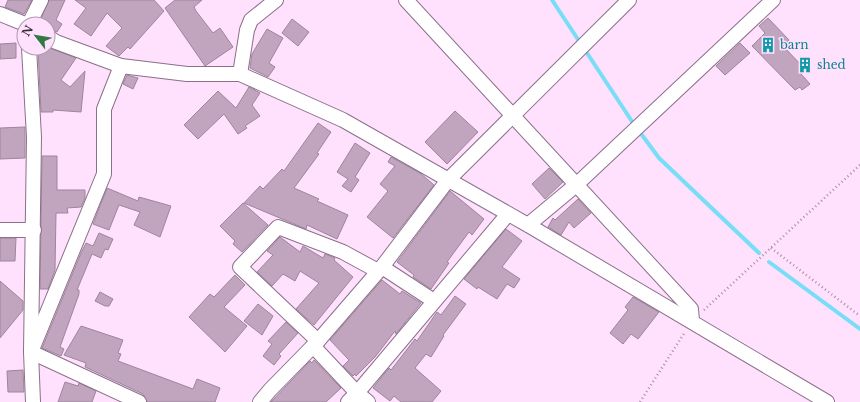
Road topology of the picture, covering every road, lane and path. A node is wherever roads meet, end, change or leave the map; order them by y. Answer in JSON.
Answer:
{"nodes":[{"id":1,"x":41,"y":0,"type":"edge"},
{"id":2,"x":276,"y":0,"type":"edge"},
{"id":3,"x":406,"y":0,"type":"edge"},
{"id":4,"x":629,"y":0,"type":"edge"},
{"id":5,"x":773,"y":0,"type":"edge"},
{"id":6,"x":0,"y":14,"type":"edge"},
{"id":7,"x":33,"y":16,"type":"edge"},
{"id":8,"x":16,"y":20,"type":"edge"},
{"id":9,"x":56,"y":42,"type":"edge"},
{"id":10,"x":29,"y":56,"type":"edge"},
{"id":11,"x":121,"y":66,"type":"junction"},
{"id":12,"x":240,"y":74,"type":"junction"},
{"id":13,"x":513,"y":116,"type":"junction"},
{"id":14,"x":860,"y":165,"type":"edge"},
{"id":15,"x":448,"y":180,"type":"junction"},
{"id":16,"x":576,"y":185,"type":"junction"},
{"id":17,"x":508,"y":214,"type":"junction"},
{"id":18,"x":528,"y":225,"type":"junction"},
{"id":19,"x":0,"y":230,"type":"edge"},
{"id":20,"x":34,"y":230,"type":"junction"},
{"id":21,"x":771,"y":248,"type":"junction"},
{"id":22,"x":380,"y":269,"type":"junction"},
{"id":23,"x":434,"y":301,"type":"junction"},
{"id":24,"x":860,"y":316,"type":"edge"},
{"id":25,"x":692,"y":321,"type":"junction"},
{"id":26,"x":315,"y":344,"type":"junction"},
{"id":27,"x":31,"y":352,"type":"junction"},
{"id":28,"x":352,"y":397,"type":"edge"},
{"id":29,"x":32,"y":402,"type":"edge"},
{"id":30,"x":139,"y":402,"type":"edge"},
{"id":31,"x":260,"y":402,"type":"edge"},
{"id":32,"x":368,"y":402,"type":"edge"},
{"id":33,"x":640,"y":402,"type":"edge"},
{"id":34,"x":827,"y":402,"type":"edge"}],
"edges":[{"from":1,"to":7,"type":"street"},
{"from":2,"to":12,"type":"street"},
{"from":3,"to":13,"type":"street"},
{"from":4,"to":13,"type":"street"},
{"from":5,"to":16,"type":"street"},
{"from":6,"to":8,"type":"street"},
{"from":9,"to":11,"type":"street"},
{"from":10,"to":20,"type":"street"},
{"from":11,"to":12,"type":"street"},
{"from":11,"to":27,"type":"street"},
{"from":12,"to":15,"type":"street"},
{"from":13,"to":15,"type":"street"},
{"from":13,"to":16,"type":"street"},
{"from":14,"to":21,"type":"path"},
{"from":15,"to":17,"type":"street"},
{"from":15,"to":22,"type":"street"},
{"from":16,"to":18,"type":"street"},
{"from":16,"to":25,"type":"street"},
{"from":17,"to":18,"type":"street"},
{"from":17,"to":23,"type":"street"},
{"from":18,"to":25,"type":"street"},
{"from":19,"to":20,"type":"street"},
{"from":20,"to":27,"type":"street"},
{"from":21,"to":24,"type":"path"},
{"from":21,"to":25,"type":"path"},
{"from":22,"to":23,"type":"street"},
{"from":22,"to":26,"type":"street"},
{"from":22,"to":26,"type":"street"},
{"from":23,"to":28,"type":"street"},
{"from":25,"to":33,"type":"path"},
{"from":25,"to":34,"type":"street"},
{"from":26,"to":28,"type":"street"},
{"from":26,"to":31,"type":"street"},
{"from":27,"to":29,"type":"street"},
{"from":27,"to":30,"type":"street"},
{"from":28,"to":32,"type":"street"}]}
